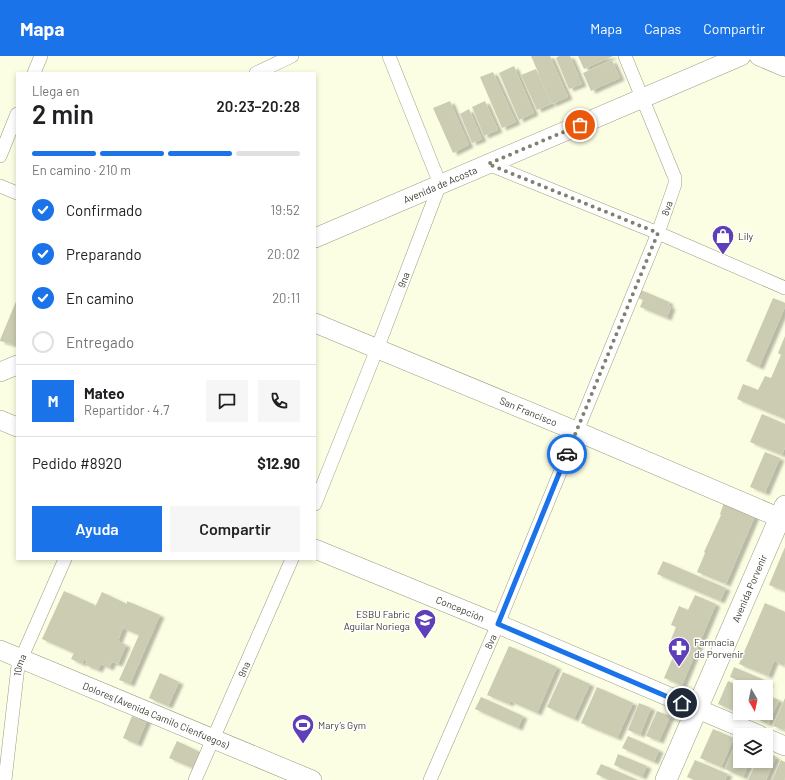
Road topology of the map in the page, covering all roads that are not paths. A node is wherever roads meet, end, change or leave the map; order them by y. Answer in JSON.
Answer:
{"nodes":[{"id":1,"x":41,"y":56,"type":"edge"},
{"id":2,"x":292,"y":56,"type":"edge"},
{"id":3,"x":389,"y":56,"type":"edge"},
{"id":4,"x":625,"y":56,"type":"edge"},
{"id":5,"x":741,"y":56,"type":"edge"},
{"id":6,"x":759,"y":56,"type":"edge"},
{"id":7,"x":785,"y":67,"type":"edge"},
{"id":8,"x":34,"y":72,"type":"edge"},
{"id":9,"x":258,"y":72,"type":"edge"},
{"id":10,"x":643,"y":98,"type":"junction"},
{"id":11,"x":16,"y":116,"type":"edge"},
{"id":12,"x":0,"y":156,"type":"edge"},
{"id":13,"x":488,"y":164,"type":"junction"},
{"id":14,"x":440,"y":184,"type":"junction"},
{"id":15,"x":0,"y":186,"type":"edge"},
{"id":16,"x":16,"y":193,"type":"edge"},
{"id":17,"x":658,"y":233,"type":"junction"},
{"id":18,"x":316,"y":238,"type":"edge"},
{"id":19,"x":785,"y":288,"type":"edge"},
{"id":20,"x":316,"y":324,"type":"edge"},
{"id":21,"x":377,"y":349,"type":"junction"},
{"id":22,"x":16,"y":365,"type":"edge"},
{"id":23,"x":0,"y":372,"type":"edge"},
{"id":24,"x":0,"y":420,"type":"edge"},
{"id":25,"x":16,"y":427,"type":"edge"},
{"id":26,"x":576,"y":431,"type":"junction"},
{"id":27,"x":316,"y":502,"type":"edge"},
{"id":28,"x":783,"y":514,"type":"edge"},
{"id":29,"x":316,"y":548,"type":"edge"},
{"id":30,"x":65,"y":560,"type":"edge"},
{"id":31,"x":292,"y":560,"type":"edge"},
{"id":32,"x":498,"y":624,"type":"junction"},
{"id":33,"x":0,"y":650,"type":"edge"},
{"id":34,"x":22,"y":659,"type":"junction"},
{"id":35,"x":697,"y":709,"type":"junction"},
{"id":36,"x":742,"y":728,"type":"edge"},
{"id":37,"x":213,"y":738,"type":"junction"},
{"id":38,"x":773,"y":741,"type":"edge"},
{"id":39,"x":785,"y":746,"type":"edge"},
{"id":40,"x":5,"y":780,"type":"edge"},
{"id":41,"x":195,"y":780,"type":"edge"},
{"id":42,"x":312,"y":780,"type":"edge"},
{"id":43,"x":430,"y":780,"type":"edge"},
{"id":44,"x":666,"y":780,"type":"edge"}],
"edges":[{"from":1,"to":8,"type":"street"},
{"from":2,"to":9,"type":"street"},
{"from":3,"to":14,"type":"street"},
{"from":4,"to":10,"type":"street","name":"8va"},
{"from":5,"to":10,"type":"street","name":"Avenida de Acosta"},
{"from":6,"to":7,"type":"street"},
{"from":10,"to":13,"type":"street","name":"Avenida de Acosta"},
{"from":10,"to":17,"type":"street","name":"8va"},
{"from":11,"to":12,"type":"street"},
{"from":13,"to":14,"type":"street","name":"Avenida de Acosta"},
{"from":13,"to":17,"type":"street"},
{"from":14,"to":18,"type":"street","name":"Avenida de Acosta"},
{"from":14,"to":21,"type":"street","name":"9na"},
{"from":15,"to":16,"type":"street"},
{"from":17,"to":19,"type":"street"},
{"from":17,"to":26,"type":"street","name":"8va"},
{"from":20,"to":21,"type":"street","name":"San Francisco"},
{"from":21,"to":26,"type":"street","name":"San Francisco"},
{"from":21,"to":27,"type":"street","name":"9na"},
{"from":22,"to":23,"type":"street"},
{"from":24,"to":25,"type":"street"},
{"from":26,"to":28,"type":"street","name":"San Francisco"},
{"from":26,"to":32,"type":"street","name":"8va"},
{"from":28,"to":35,"type":"main road","name":"Avenida Porvenir"},
{"from":29,"to":32,"type":"street","name":"Concepción"},
{"from":30,"to":34,"type":"street","name":"10ma"},
{"from":31,"to":37,"type":"street","name":"9na"},
{"from":32,"to":35,"type":"street","name":"Concepción"},
{"from":32,"to":43,"type":"street","name":"8va"},
{"from":33,"to":34,"type":"street","name":"Dolores (Avenida Camilo Cienfuegos)"},
{"from":34,"to":37,"type":"street","name":"Dolores (Avenida Camilo Cienfuegos)"},
{"from":34,"to":40,"type":"street","name":"10ma"},
{"from":35,"to":36,"type":"street","name":"Concepción"},
{"from":35,"to":44,"type":"main road","name":"Avenida Porvenir"},
{"from":37,"to":41,"type":"street","name":"9na"},
{"from":37,"to":42,"type":"street","name":"Dolores (Avenida Camilo Cienfuegos)"},
{"from":38,"to":39,"type":"street"}]}
